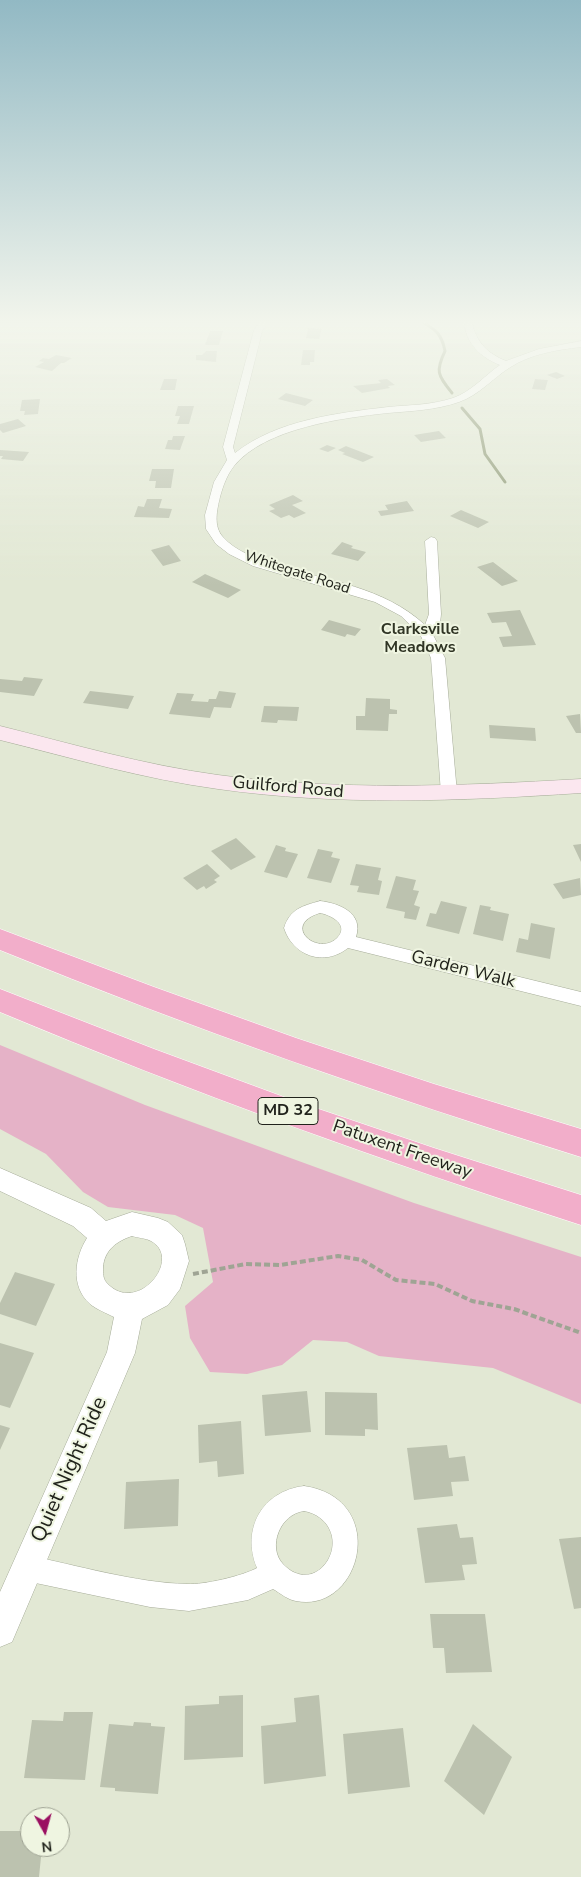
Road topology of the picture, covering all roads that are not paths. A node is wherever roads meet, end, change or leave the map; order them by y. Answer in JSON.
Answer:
{"nodes":[{"id":1,"x":238,"y":411,"type":"edge"},
{"id":2,"x":386,"y":411,"type":"edge"},
{"id":3,"x":232,"y":459,"type":"junction"},
{"id":4,"x":431,"y":542,"type":"dead end"},
{"id":5,"x":426,"y":632,"type":"junction"},
{"id":6,"x":0,"y":733,"type":"edge"},
{"id":7,"x":581,"y":786,"type":"edge"},
{"id":8,"x":449,"y":793,"type":"junction"},
{"id":9,"x":0,"y":939,"type":"edge"},
{"id":10,"x":346,"y":940,"type":"dead end"},
{"id":11,"x":581,"y":999,"type":"edge"},
{"id":12,"x":0,"y":1000,"type":"edge"},
{"id":13,"x":581,"y":1143,"type":"edge"},
{"id":14,"x":0,"y":1179,"type":"edge"},
{"id":15,"x":581,"y":1210,"type":"edge"},
{"id":16,"x":105,"y":1236,"type":"junction"},
{"id":17,"x":129,"y":1306,"type":"junction"},
{"id":18,"x":26,"y":1568,"type":"junction"},
{"id":19,"x":274,"y":1574,"type":"dead end"},
{"id":20,"x":0,"y":1630,"type":"edge"}],
"edges":[{"from":1,"to":3,"type":"street"},
{"from":2,"to":3,"type":"street","name":"Whitegate Road"},
{"from":3,"to":5,"type":"street","name":"Whitegate Road"},
{"from":4,"to":5,"type":"street"},
{"from":5,"to":8,"type":"street","name":"Whitegate Road"},
{"from":6,"to":8,"type":"main road","name":"Guilford Road"},
{"from":7,"to":8,"type":"main road","name":"Guilford Road"},
{"from":9,"to":13,"type":"highway"},
{"from":10,"to":11,"type":"street","name":"Garden Walk"},
{"from":12,"to":15,"type":"highway","name":"Patuxent Freeway","number":"MD 32"},
{"from":14,"to":16,"type":"street"},
{"from":16,"to":17,"type":"street"},
{"from":16,"to":17,"type":"street"},
{"from":17,"to":18,"type":"street","name":"Quiet Night Ride"},
{"from":18,"to":19,"type":"street"},
{"from":18,"to":20,"type":"street","name":"Quiet Night Ride"}]}
